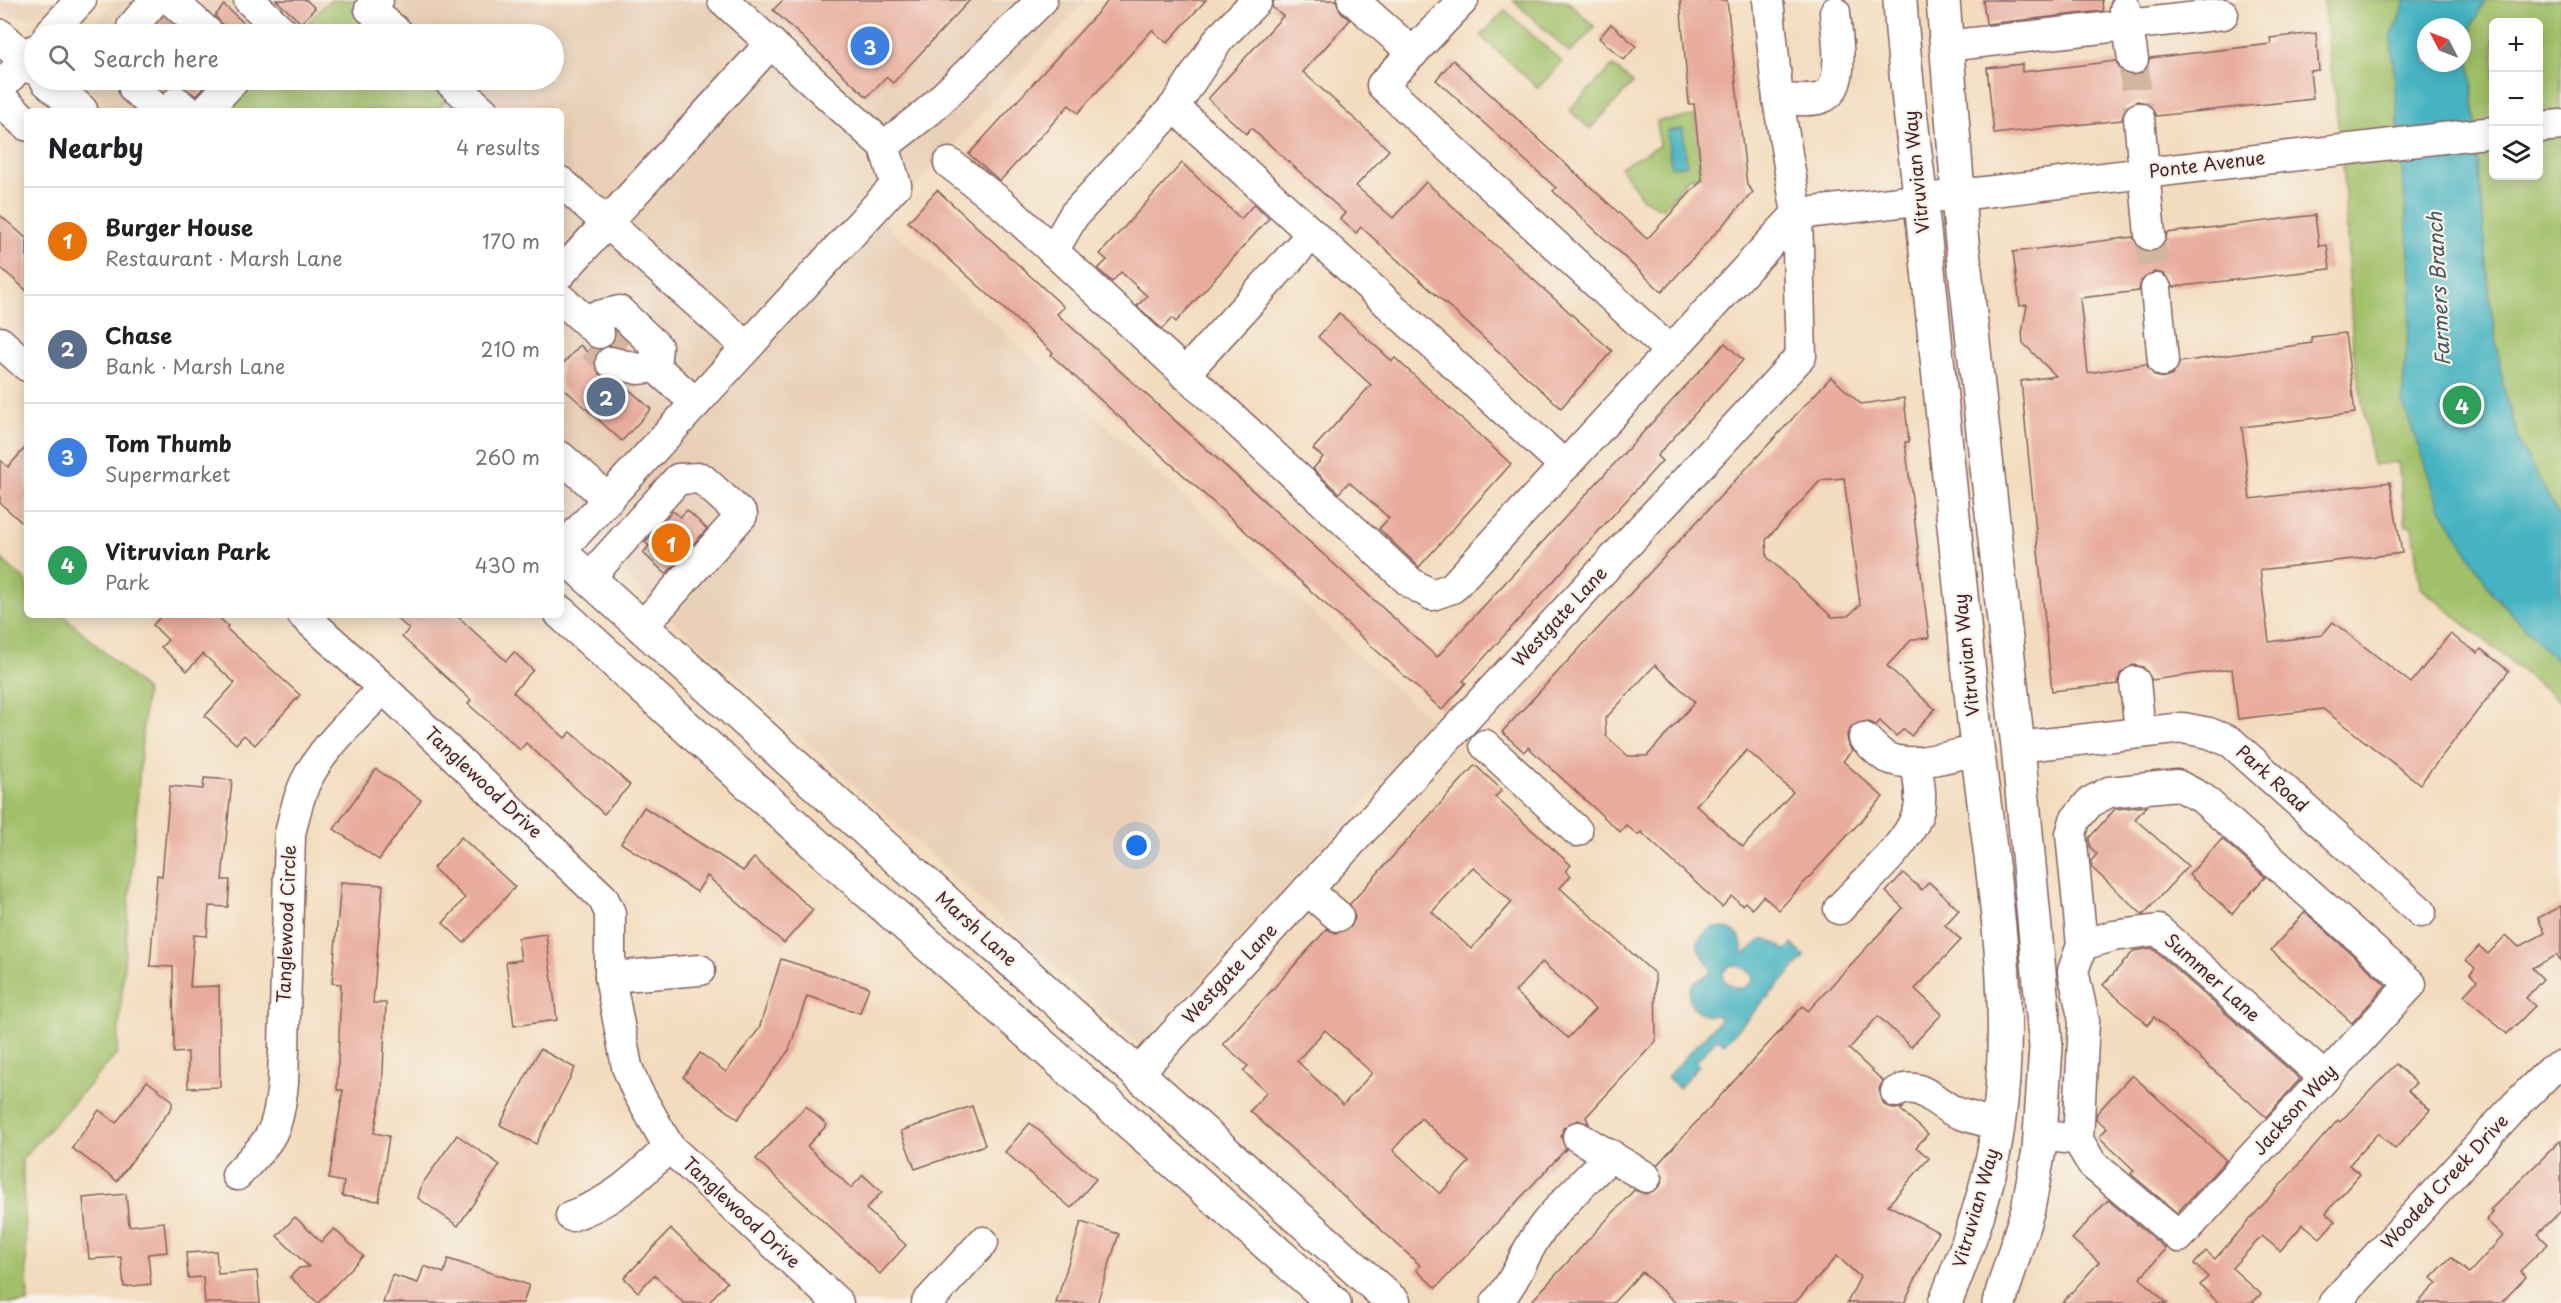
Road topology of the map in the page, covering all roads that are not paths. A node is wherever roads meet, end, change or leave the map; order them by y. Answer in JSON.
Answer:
{"nodes":[{"id":1,"x":79,"y":0,"type":"edge"},
{"id":2,"x":249,"y":0,"type":"edge"},
{"id":3,"x":378,"y":0,"type":"edge"},
{"id":4,"x":723,"y":0,"type":"edge"},
{"id":5,"x":1042,"y":0,"type":"edge"},
{"id":6,"x":1257,"y":0,"type":"edge"},
{"id":7,"x":1353,"y":0,"type":"edge"},
{"id":8,"x":1463,"y":0,"type":"edge"},
{"id":9,"x":1768,"y":0,"type":"edge"},
{"id":10,"x":1900,"y":0,"type":"edge"},
{"id":11,"x":1943,"y":0,"type":"edge"},
{"id":12,"x":169,"y":4,"type":"edge"},
{"id":13,"x":1835,"y":12,"type":"dead end"},
{"id":14,"x":2223,"y":14,"type":"dead end"},
{"id":15,"x":2127,"y":17,"type":"junction"},
{"id":16,"x":58,"y":24,"type":"edge"},
{"id":17,"x":137,"y":24,"type":"edge"},
{"id":18,"x":196,"y":24,"type":"edge"},
{"id":19,"x":275,"y":24,"type":"edge"},
{"id":20,"x":387,"y":24,"type":"edge"},
{"id":21,"x":0,"y":36,"type":"edge"},
{"id":22,"x":771,"y":43,"type":"junction"},
{"id":23,"x":1946,"y":46,"type":"junction"},
{"id":24,"x":1413,"y":53,"type":"junction"},
{"id":25,"x":24,"y":55,"type":"edge"},
{"id":26,"x":2133,"y":59,"type":"tunnel mouth"},
{"id":27,"x":24,"y":72,"type":"edge"},
{"id":28,"x":0,"y":88,"type":"edge"},
{"id":29,"x":60,"y":90,"type":"edge"},
{"id":30,"x":136,"y":90,"type":"edge"},
{"id":31,"x":225,"y":90,"type":"edge"},
{"id":32,"x":0,"y":99,"type":"edge"},
{"id":33,"x":1779,"y":99,"type":"junction"},
{"id":34,"x":1174,"y":106,"type":"junction"},
{"id":35,"x":78,"y":108,"type":"edge"},
{"id":36,"x":165,"y":108,"type":"edge"},
{"id":37,"x":208,"y":108,"type":"edge"},
{"id":38,"x":2139,"y":118,"type":"tunnel mouth"},
{"id":39,"x":24,"y":120,"type":"edge"},
{"id":40,"x":2561,"y":125,"type":"edge"},
{"id":41,"x":2543,"y":127,"type":"edge"},
{"id":42,"x":2489,"y":132,"type":"edge"},
{"id":43,"x":884,"y":146,"type":"junction"},
{"id":44,"x":949,"y":163,"type":"dead end"},
{"id":45,"x":2144,"y":172,"type":"junction"},
{"id":46,"x":564,"y":185,"type":"edge"},
{"id":47,"x":1958,"y":194,"type":"junction"},
{"id":48,"x":1921,"y":200,"type":"junction"},
{"id":49,"x":1797,"y":214,"type":"junction"},
{"id":50,"x":607,"y":224,"type":"junction"},
{"id":51,"x":1312,"y":234,"type":"junction"},
{"id":52,"x":2150,"y":235,"type":"tunnel mouth"},
{"id":53,"x":1053,"y":251,"type":"junction"},
{"id":54,"x":564,"y":270,"type":"edge"},
{"id":55,"x":2156,"y":289,"type":"tunnel mouth"},
{"id":56,"x":564,"y":302,"type":"edge"},
{"id":57,"x":0,"y":342,"type":"edge"},
{"id":58,"x":747,"y":347,"type":"junction"},
{"id":59,"x":1670,"y":351,"type":"junction"},
{"id":60,"x":2163,"y":361,"type":"dead end"},
{"id":61,"x":24,"y":363,"type":"edge"},
{"id":62,"x":1184,"y":374,"type":"junction"},
{"id":63,"x":696,"y":403,"type":"junction"},
{"id":64,"x":660,"y":442,"type":"junction"},
{"id":65,"x":564,"y":460,"type":"edge"},
{"id":66,"x":1564,"y":466,"type":"junction"},
{"id":67,"x":701,"y":478,"type":"junction"},
{"id":68,"x":608,"y":499,"type":"junction"},
{"id":69,"x":564,"y":548,"type":"edge"},
{"id":70,"x":564,"y":554,"type":"edge"},
{"id":71,"x":589,"y":578,"type":"junction"},
{"id":72,"x":564,"y":616,"type":"edge"},
{"id":73,"x":306,"y":618,"type":"edge"},
{"id":74,"x":642,"y":627,"type":"junction"},
{"id":75,"x":2135,"y":682,"type":"dead end"},
{"id":76,"x":383,"y":688,"type":"junction"},
{"id":77,"x":2140,"y":732,"type":"junction"},
{"id":78,"x":1864,"y":738,"type":"dead end"},
{"id":79,"x":1485,"y":745,"type":"dead end"},
{"id":80,"x":2018,"y":747,"type":"junction"},
{"id":81,"x":1977,"y":751,"type":"junction"},
{"id":82,"x":1916,"y":762,"type":"junction"},
{"id":83,"x":1577,"y":831,"type":"dead end"},
{"id":84,"x":889,"y":851,"type":"junction"},
{"id":85,"x":857,"y":882,"type":"junction"},
{"id":86,"x":1307,"y":890,"type":"junction"},
{"id":87,"x":1839,"y":909,"type":"dead end"},
{"id":88,"x":2421,"y":912,"type":"dead end"},
{"id":89,"x":1338,"y":916,"type":"dead end"},
{"id":90,"x":2077,"y":958,"type":"junction"},
{"id":91,"x":700,"y":970,"type":"dead end"},
{"id":92,"x":2040,"y":973,"type":"junction"},
{"id":93,"x":610,"y":977,"type":"junction"},
{"id":94,"x":2561,"y":1066,"type":"edge"},
{"id":95,"x":1137,"y":1074,"type":"junction"},
{"id":96,"x":2324,"y":1077,"type":"junction"},
{"id":97,"x":1896,"y":1092,"type":"dead end"},
{"id":98,"x":1110,"y":1105,"type":"junction"},
{"id":99,"x":1999,"y":1125,"type":"junction"},
{"id":100,"x":2041,"y":1135,"type":"junction"},
{"id":101,"x":1578,"y":1137,"type":"dead end"},
{"id":102,"x":2078,"y":1140,"type":"junction"},
{"id":103,"x":669,"y":1147,"type":"junction"},
{"id":104,"x":1611,"y":1155,"type":"junction"},
{"id":105,"x":237,"y":1175,"type":"dead end"},
{"id":106,"x":1646,"y":1178,"type":"dead end"},
{"id":107,"x":571,"y":1216,"type":"dead end"},
{"id":108,"x":983,"y":1242,"type":"dead end"},
{"id":109,"x":838,"y":1303,"type":"edge"},
{"id":110,"x":927,"y":1303,"type":"edge"},
{"id":111,"x":1334,"y":1303,"type":"edge"},
{"id":112,"x":1394,"y":1303,"type":"edge"},
{"id":113,"x":1496,"y":1303,"type":"edge"},
{"id":114,"x":1945,"y":1303,"type":"edge"},
{"id":115,"x":1999,"y":1303,"type":"edge"},
{"id":116,"x":2334,"y":1303,"type":"edge"}],
"edges":[{"from":1,"to":16,"type":"street"},
{"from":2,"to":19,"type":"street"},
{"from":3,"to":20,"type":"street"},
{"from":4,"to":22,"type":"street"},
{"from":5,"to":43,"type":"street"},
{"from":6,"to":34,"type":"street"},
{"from":7,"to":24,"type":"street"},
{"from":8,"to":24,"type":"street"},
{"from":9,"to":33,"type":"street","name":"Westgate Lane"},
{"from":10,"to":48,"type":"main road","name":"Vitruvian Way"},
{"from":11,"to":23,"type":"main road"},
{"from":12,"to":17,"type":"street"},
{"from":12,"to":18,"type":"street"},
{"from":13,"to":33,"type":"street"},
{"from":14,"to":15,"type":"street"},
{"from":15,"to":23,"type":"street"},
{"from":15,"to":26,"type":"street"},
{"from":21,"to":25,"type":"main road"},
{"from":22,"to":43,"type":"street"},
{"from":22,"to":50,"type":"street"},
{"from":23,"to":47,"type":"main road"},
{"from":24,"to":59,"type":"street"},
{"from":27,"to":28,"type":"street"},
{"from":29,"to":35,"type":"main road"},
{"from":30,"to":36,"type":"street"},
{"from":31,"to":37,"type":"street"},
{"from":32,"to":39,"type":"main road"},
{"from":33,"to":49,"type":"street","name":"Westgate Lane"},
{"from":34,"to":51,"type":"street"},
{"from":34,"to":53,"type":"street"},
{"from":38,"to":45,"type":"street"},
{"from":40,"to":41,"type":"street"},
{"from":42,"to":45,"type":"street","name":"Ponte Avenue"},
{"from":43,"to":58,"type":"street"},
{"from":44,"to":53,"type":"street"},
{"from":45,"to":47,"type":"street","name":"Ponte Avenue"},
{"from":45,"to":52,"type":"street"},
{"from":46,"to":50,"type":"street"},
{"from":47,"to":48,"type":"street","name":"Ponte Avenue"},
{"from":47,"to":80,"type":"main road"},
{"from":48,"to":49,"type":"street"},
{"from":48,"to":81,"type":"main road","name":"Vitruvian Way"},
{"from":49,"to":59,"type":"street"},
{"from":49,"to":86,"type":"street","name":"Westgate Lane"},
{"from":50,"to":54,"type":"street"},
{"from":50,"to":58,"type":"street"},
{"from":51,"to":62,"type":"street"},
{"from":51,"to":66,"type":"street"},
{"from":53,"to":62,"type":"street"},
{"from":55,"to":60,"type":"street"},
{"from":56,"to":63,"type":"street"},
{"from":57,"to":61,"type":"street"},
{"from":58,"to":63,"type":"street"},
{"from":59,"to":66,"type":"street"},
{"from":62,"to":66,"type":"street"},
{"from":63,"to":64,"type":"street"},
{"from":64,"to":67,"type":"street"},
{"from":64,"to":68,"type":"street"},
{"from":65,"to":68,"type":"street"},
{"from":67,"to":71,"type":"street"},
{"from":67,"to":74,"type":"street"},
{"from":68,"to":69,"type":"street"},
{"from":70,"to":71,"type":"main road","name":"Marsh Lane"},
{"from":71,"to":74,"type":"main road","name":"Marsh Lane"},
{"from":72,"to":85,"type":"main road"},
{"from":73,"to":76,"type":"street","name":"Tanglewood Drive"},
{"from":74,"to":84,"type":"main road","name":"Marsh Lane"},
{"from":75,"to":77,"type":"street"},
{"from":76,"to":93,"type":"street","name":"Tanglewood Drive"},
{"from":76,"to":105,"type":"street","name":"Tanglewood Circle"},
{"from":77,"to":80,"type":"street","name":"Park Road"},
{"from":77,"to":88,"type":"street","name":"Park Road"},
{"from":78,"to":82,"type":"street"},
{"from":79,"to":83,"type":"street"},
{"from":80,"to":81,"type":"main road"},
{"from":80,"to":92,"type":"main road"},
{"from":81,"to":82,"type":"street"},
{"from":81,"to":99,"type":"main road","name":"Vitruvian Way"},
{"from":82,"to":87,"type":"street"},
{"from":84,"to":85,"type":"main road"},
{"from":84,"to":95,"type":"main road","name":"Marsh Lane"},
{"from":85,"to":98,"type":"main road"},
{"from":86,"to":89,"type":"street"},
{"from":86,"to":95,"type":"street","name":"Westgate Lane"},
{"from":90,"to":92,"type":"street"},
{"from":90,"to":96,"type":"street","name":"Summer Lane"},
{"from":90,"to":96,"type":"street","name":"Jackson Way"},
{"from":90,"to":102,"type":"street"},
{"from":91,"to":93,"type":"street"},
{"from":92,"to":100,"type":"main road"},
{"from":93,"to":103,"type":"street","name":"Tanglewood Drive"},
{"from":94,"to":116,"type":"street","name":"Wooded Creek Drive"},
{"from":95,"to":98,"type":"main road"},
{"from":95,"to":112,"type":"main road","name":"Marsh Lane"},
{"from":96,"to":102,"type":"street","name":"Jackson Way"},
{"from":97,"to":99,"type":"street"},
{"from":98,"to":111,"type":"main road"},
{"from":99,"to":100,"type":"main road"},
{"from":99,"to":114,"type":"main road","name":"Vitruvian Way"},
{"from":100,"to":102,"type":"street"},
{"from":100,"to":115,"type":"main road"},
{"from":101,"to":104,"type":"street"},
{"from":103,"to":107,"type":"street","name":"Tanglewood Drive"},
{"from":103,"to":109,"type":"street","name":"Tanglewood Drive"},
{"from":104,"to":106,"type":"street"},
{"from":104,"to":113,"type":"street"},
{"from":108,"to":110,"type":"street"}]}
